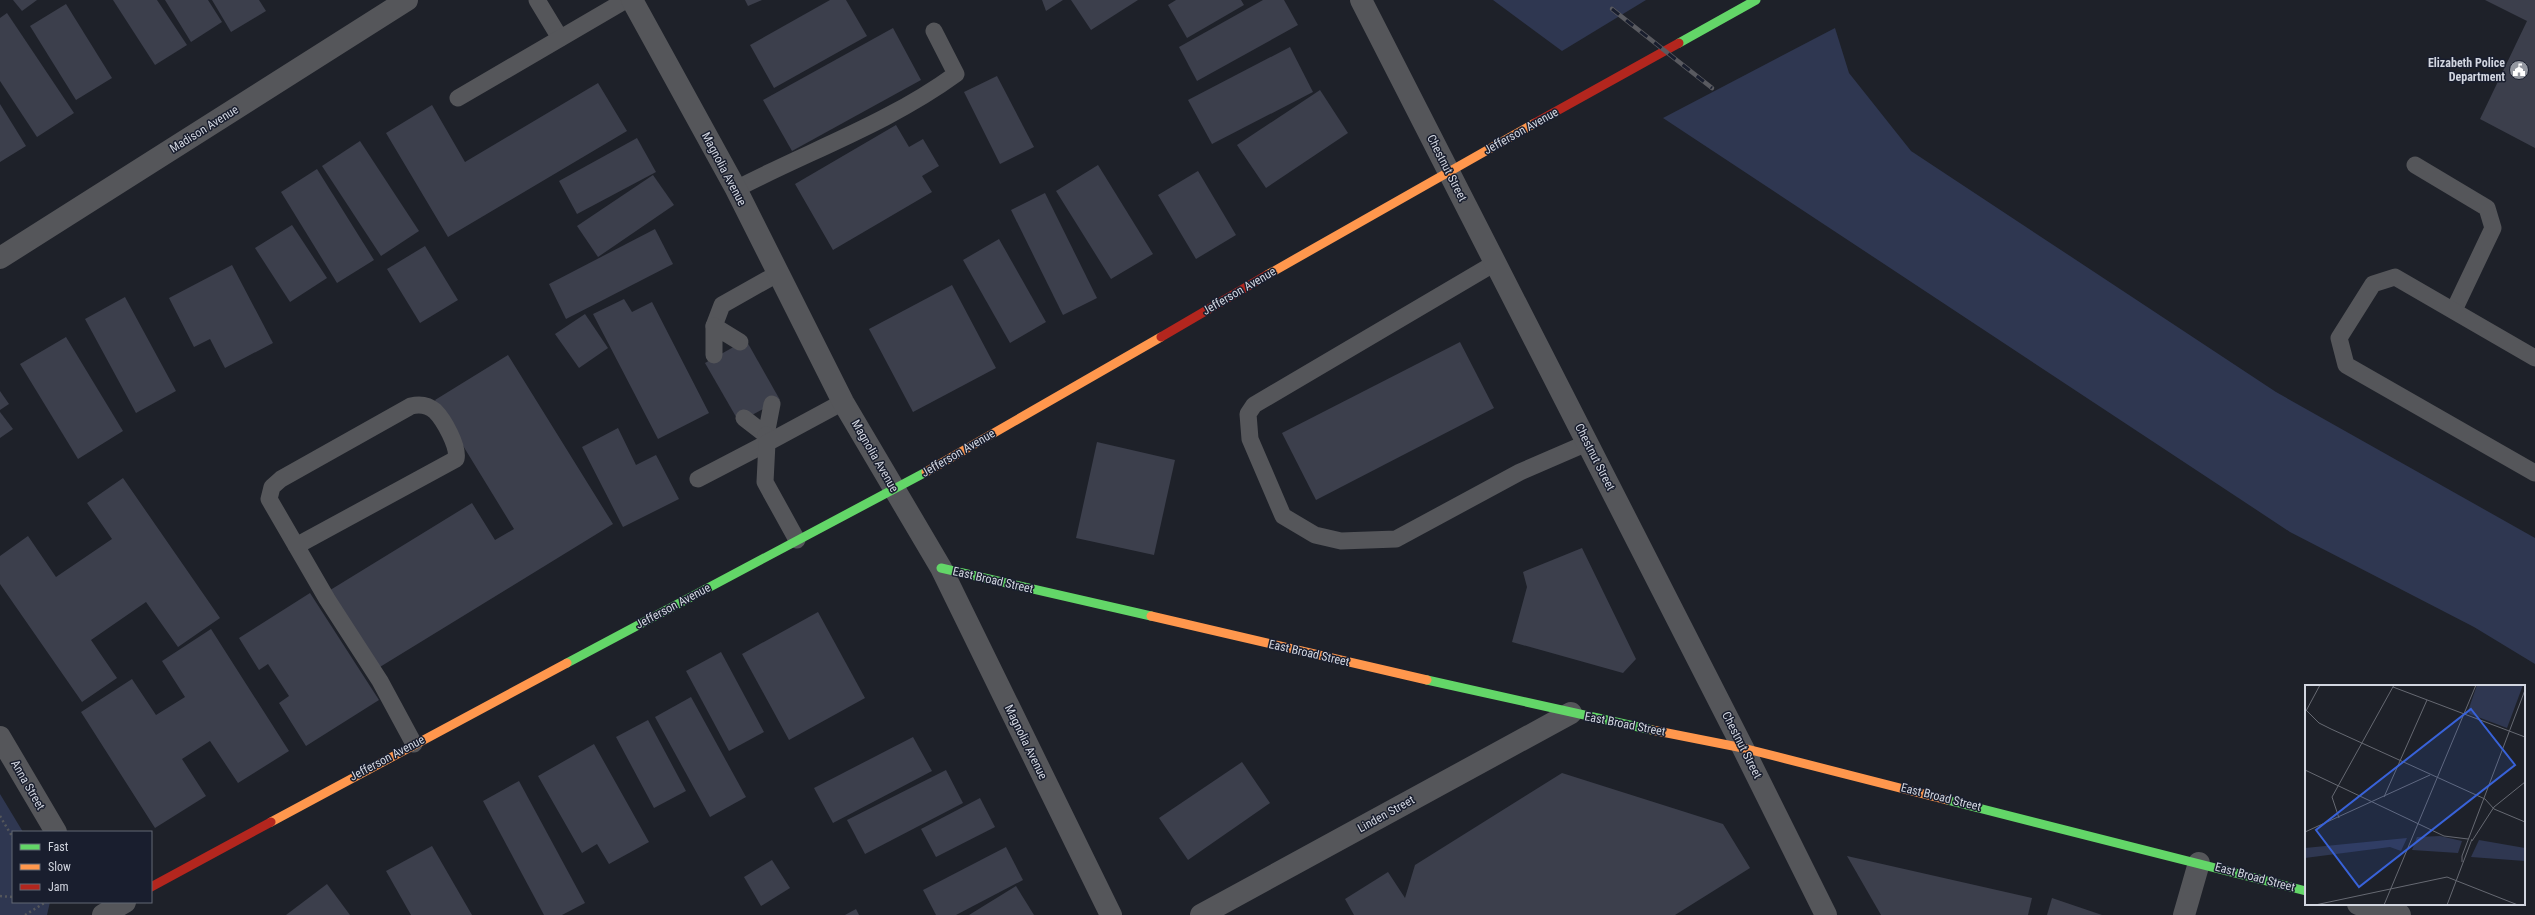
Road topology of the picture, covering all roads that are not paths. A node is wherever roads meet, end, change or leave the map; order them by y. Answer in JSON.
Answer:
{"nodes":[{"id":1,"x":407,"y":0,"type":"edge"},
{"id":2,"x":537,"y":0,"type":"edge"},
{"id":3,"x":626,"y":0,"type":"edge"},
{"id":4,"x":632,"y":0,"type":"edge"},
{"id":5,"x":1361,"y":0,"type":"edge"},
{"id":6,"x":1756,"y":0,"type":"edge"},
{"id":7,"x":934,"y":31,"type":"dead end"},
{"id":8,"x":560,"y":38,"type":"junction"},
{"id":9,"x":458,"y":98,"type":"dead end"},
{"id":10,"x":2415,"y":165,"type":"dead end"},
{"id":11,"x":1449,"y":171,"type":"junction"},
{"id":12,"x":736,"y":189,"type":"junction"},
{"id":13,"x":0,"y":258,"type":"edge"},
{"id":14,"x":1495,"y":264,"type":"junction"},
{"id":15,"x":777,"y":274,"type":"junction"},
{"id":16,"x":2454,"y":310,"type":"junction"},
{"id":17,"x":714,"y":326,"type":"junction"},
{"id":18,"x":740,"y":342,"type":"dead end"},
{"id":19,"x":714,"y":355,"type":"dead end"},
{"id":20,"x":2535,"y":358,"type":"edge"},
{"id":21,"x":843,"y":402,"type":"junction"},
{"id":22,"x":772,"y":404,"type":"dead end"},
{"id":23,"x":744,"y":418,"type":"dead end"},
{"id":24,"x":766,"y":439,"type":"junction"},
{"id":25,"x":1587,"y":443,"type":"junction"},
{"id":26,"x":2535,"y":473,"type":"edge"},
{"id":27,"x":698,"y":479,"type":"dead end"},
{"id":28,"x":894,"y":490,"type":"junction"},
{"id":29,"x":797,"y":540,"type":"junction"},
{"id":30,"x":296,"y":546,"type":"junction"},
{"id":31,"x":941,"y":568,"type":"junction"},
{"id":32,"x":1571,"y":713,"type":"junction"},
{"id":33,"x":0,"y":737,"type":"edge"},
{"id":34,"x":414,"y":744,"type":"junction"},
{"id":35,"x":1743,"y":748,"type":"junction"},
{"id":36,"x":55,"y":831,"type":"edge"},
{"id":37,"x":2199,"y":863,"type":"junction"},
{"id":38,"x":152,"y":886,"type":"edge"},
{"id":39,"x":2305,"y":891,"type":"edge"},
{"id":40,"x":123,"y":903,"type":"edge"},
{"id":41,"x":2362,"y":905,"type":"edge"},
{"id":42,"x":103,"y":911,"type":"edge"},
{"id":43,"x":1111,"y":915,"type":"edge"},
{"id":44,"x":1201,"y":915,"type":"edge"},
{"id":45,"x":1826,"y":915,"type":"edge"},
{"id":46,"x":2184,"y":915,"type":"edge"},
{"id":47,"x":2400,"y":915,"type":"edge"}],
"edges":[{"from":1,"to":13,"type":"street","name":"Madison Avenue"},
{"from":2,"to":8,"type":"lane"},
{"from":3,"to":8,"type":"lane"},
{"from":4,"to":12,"type":"street","name":"Magnolia Avenue"},
{"from":5,"to":11,"type":"street","name":"Chestnut Street"},
{"from":6,"to":11,"type":"street","name":"Jefferson Avenue"},
{"from":7,"to":12,"type":"lane"},
{"from":8,"to":9,"type":"lane"},
{"from":10,"to":16,"type":"lane"},
{"from":11,"to":14,"type":"street","name":"Chestnut Street"},
{"from":11,"to":28,"type":"street","name":"Jefferson Avenue"},
{"from":12,"to":15,"type":"street","name":"Magnolia Avenue"},
{"from":14,"to":25,"type":"street","name":"Chestnut Street"},
{"from":14,"to":25,"type":"lane"},
{"from":15,"to":17,"type":"lane"},
{"from":15,"to":21,"type":"street","name":"Magnolia Avenue"},
{"from":16,"to":20,"type":"lane"},
{"from":16,"to":26,"type":"lane"},
{"from":17,"to":18,"type":"lane"},
{"from":17,"to":19,"type":"lane"},
{"from":21,"to":24,"type":"lane"},
{"from":21,"to":28,"type":"street","name":"Magnolia Avenue"},
{"from":22,"to":24,"type":"lane"},
{"from":23,"to":24,"type":"lane"},
{"from":24,"to":27,"type":"lane"},
{"from":24,"to":29,"type":"lane"},
{"from":25,"to":35,"type":"street","name":"Chestnut Street"},
{"from":28,"to":29,"type":"street","name":"Jefferson Avenue"},
{"from":28,"to":31,"type":"street","name":"Magnolia Avenue"},
{"from":29,"to":34,"type":"street","name":"Jefferson Avenue"},
{"from":30,"to":30,"type":"lane"},
{"from":30,"to":34,"type":"lane"},
{"from":31,"to":32,"type":"street","name":"East Broad Street"},
{"from":31,"to":43,"type":"street","name":"Magnolia Avenue"},
{"from":32,"to":35,"type":"street","name":"East Broad Street"},
{"from":32,"to":44,"type":"street","name":"Linden Street"},
{"from":33,"to":36,"type":"street","name":"Anna Street"},
{"from":34,"to":38,"type":"street","name":"Jefferson Avenue"},
{"from":35,"to":37,"type":"street","name":"East Broad Street"},
{"from":35,"to":45,"type":"street","name":"Chestnut Street"},
{"from":37,"to":39,"type":"street","name":"East Broad Street"},
{"from":37,"to":46,"type":"street"},
{"from":40,"to":42,"type":"street"},
{"from":41,"to":47,"type":"street"}]}
